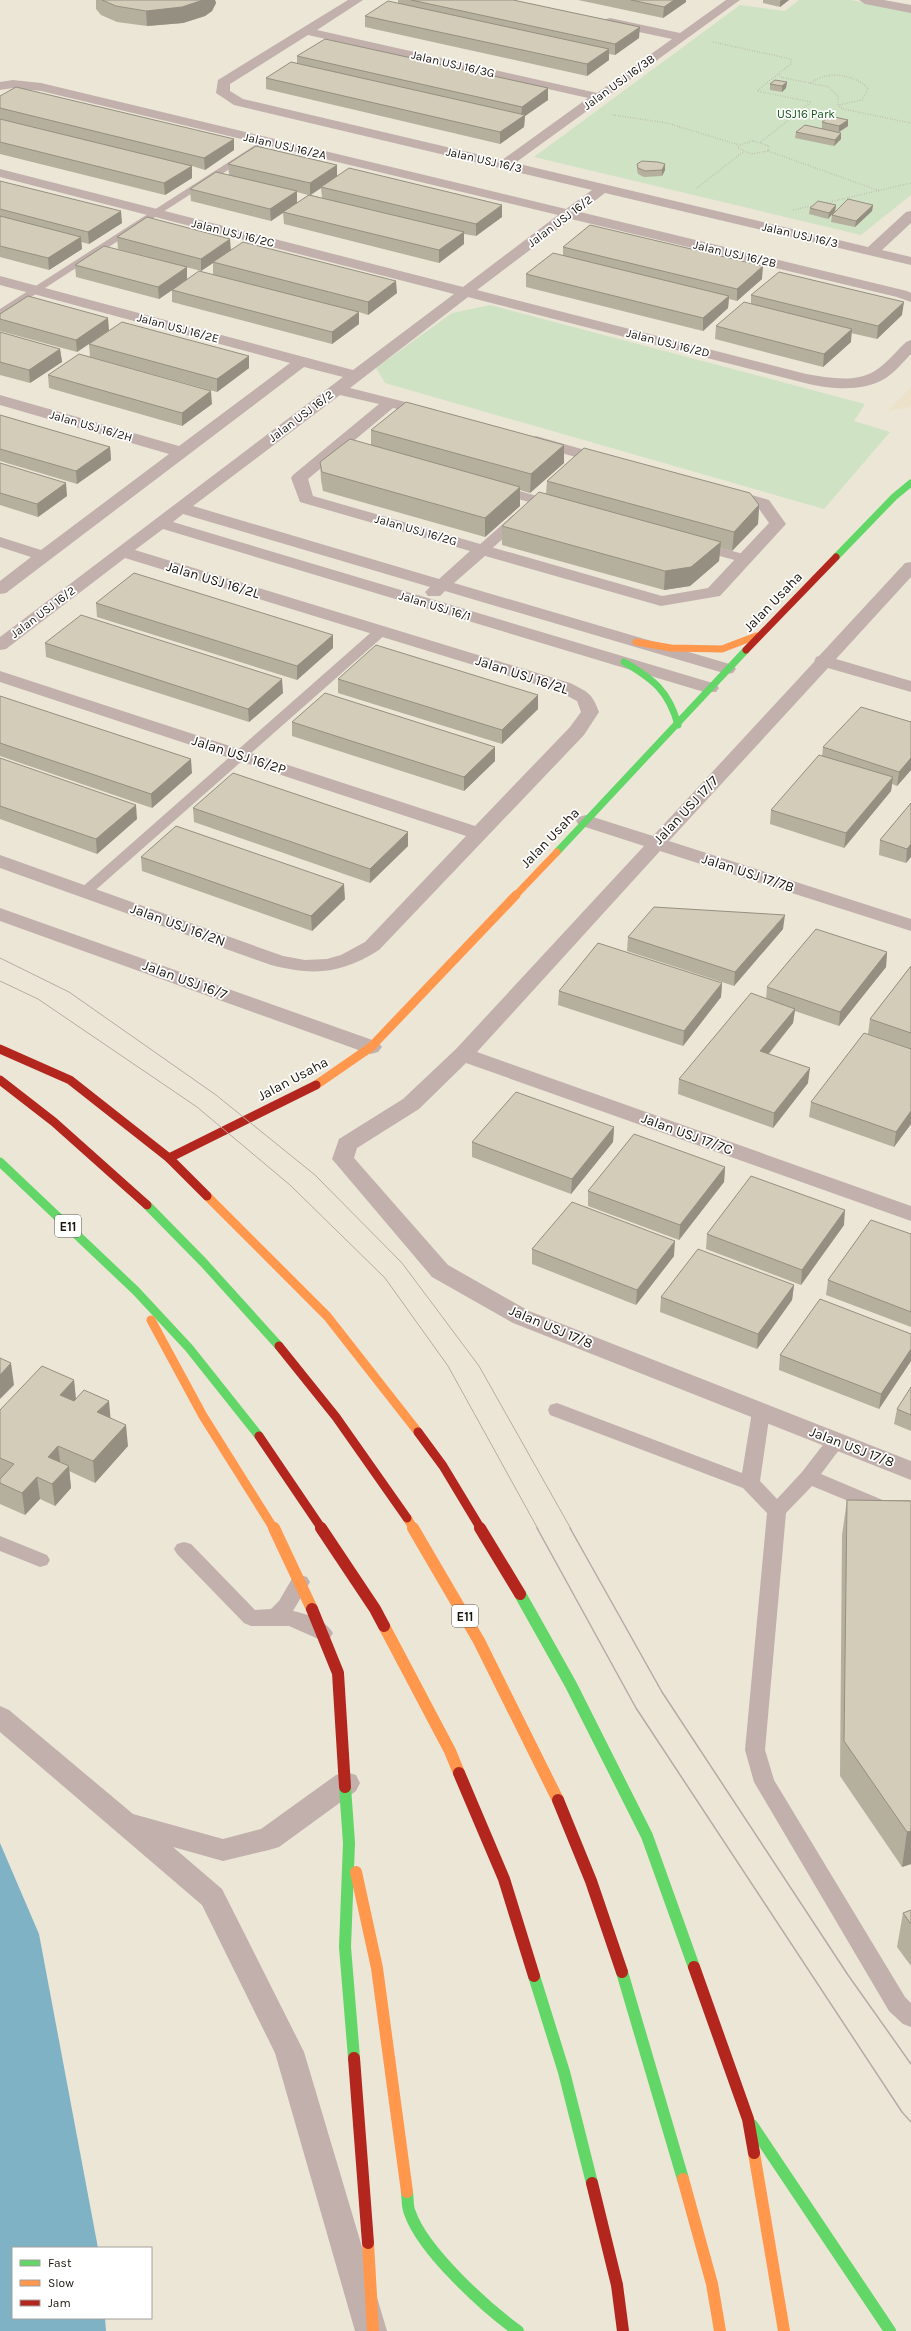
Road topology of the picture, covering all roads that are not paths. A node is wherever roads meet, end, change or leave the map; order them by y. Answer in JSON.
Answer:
{"nodes":[{"id":1,"x":357,"y":0,"type":"edge"},
{"id":2,"x":734,"y":0,"type":"edge"},
{"id":3,"x":865,"y":0,"type":"edge"},
{"id":4,"x":911,"y":9,"type":"edge"},
{"id":5,"x":598,"y":20,"type":"edge"},
{"id":6,"x":306,"y":31,"type":"junction"},
{"id":7,"x":682,"y":38,"type":"junction"},
{"id":8,"x":0,"y":86,"type":"edge"},
{"id":9,"x":599,"y":97,"type":"junction"},
{"id":10,"x":266,"y":141,"type":"junction"},
{"id":11,"x":504,"y":165,"type":"junction"},
{"id":12,"x":0,"y":173,"type":"edge"},
{"id":13,"x":603,"y":188,"type":"junction"},
{"id":14,"x":156,"y":213,"type":"junction"},
{"id":15,"x":569,"y":214,"type":"junction"},
{"id":16,"x":911,"y":215,"type":"edge"},
{"id":17,"x":871,"y":252,"type":"junction"},
{"id":18,"x":911,"y":261,"type":"edge"},
{"id":19,"x":0,"y":280,"type":"edge"},
{"id":20,"x":37,"y":290,"type":"junction"},
{"id":21,"x":466,"y":292,"type":"junction"},
{"id":22,"x":907,"y":296,"type":"edge"},
{"id":23,"x":0,"y":314,"type":"edge"},
{"id":24,"x":911,"y":345,"type":"edge"},
{"id":25,"x":302,"y":361,"type":"junction"},
{"id":26,"x":356,"y":376,"type":"junction"},
{"id":27,"x":337,"y":388,"type":"junction"},
{"id":28,"x":0,"y":400,"type":"edge"},
{"id":29,"x":391,"y":402,"type":"junction"},
{"id":30,"x":444,"y":417,"type":"edge"},
{"id":31,"x":521,"y":437,"type":"edge"},
{"id":32,"x":181,"y":452,"type":"junction"},
{"id":33,"x":619,"y":464,"type":"edge"},
{"id":34,"x":911,"y":482,"type":"edge"},
{"id":35,"x":485,"y":486,"type":"edge"},
{"id":36,"x":710,"y":489,"type":"edge"},
{"id":37,"x":550,"y":491,"type":"edge"},
{"id":38,"x":538,"y":501,"type":"junction"},
{"id":39,"x":182,"y":508,"type":"junction"},
{"id":40,"x":569,"y":510,"type":"edge"},
{"id":41,"x":160,"y":523,"type":"junction"},
{"id":42,"x":0,"y":542,"type":"edge"},
{"id":43,"x":684,"y":542,"type":"edge"},
{"id":44,"x":483,"y":549,"type":"junction"},
{"id":45,"x":123,"y":552,"type":"junction"},
{"id":46,"x":44,"y":556,"type":"junction"},
{"id":47,"x":746,"y":559,"type":"junction"},
{"id":48,"x":911,"y":567,"type":"edge"},
{"id":49,"x":442,"y":585,"type":"junction"},
{"id":50,"x":0,"y":589,"type":"edge"},
{"id":51,"x":423,"y":602,"type":"junction"},
{"id":52,"x":381,"y":631,"type":"junction"},
{"id":53,"x":761,"y":634,"type":"junction"},
{"id":54,"x":636,"y":642,"type":"junction"},
{"id":55,"x":0,"y":645,"type":"edge"},
{"id":56,"x":822,"y":661,"type":"junction"},
{"id":57,"x":624,"y":662,"type":"junction"},
{"id":58,"x":727,"y":669,"type":"junction"},
{"id":59,"x":0,"y":676,"type":"edge"},
{"id":60,"x":911,"y":687,"type":"edge"},
{"id":61,"x":710,"y":688,"type":"junction"},
{"id":62,"x":678,"y":725,"type":"junction"},
{"id":63,"x":240,"y":755,"type":"junction"},
{"id":64,"x":586,"y":821,"type":"junction"},
{"id":65,"x":479,"y":834,"type":"junction"},
{"id":66,"x":655,"y":844,"type":"junction"},
{"id":67,"x":0,"y":861,"type":"edge"},
{"id":68,"x":85,"y":892,"type":"junction"},
{"id":69,"x":0,"y":914,"type":"edge"},
{"id":70,"x":911,"y":925,"type":"edge"},
{"id":71,"x":359,"y":955,"type":"joint"},
{"id":72,"x":371,"y":1048,"type":"junction"},
{"id":73,"x":0,"y":1049,"type":"edge"},
{"id":74,"x":463,"y":1054,"type":"junction"},
{"id":75,"x":0,"y":1080,"type":"edge"},
{"id":76,"x":169,"y":1158,"type":"junction"},
{"id":77,"x":0,"y":1162,"type":"edge"},
{"id":78,"x":911,"y":1214,"type":"edge"},
{"id":79,"x":136,"y":1291,"type":"junction"},
{"id":80,"x":558,"y":1410,"type":"dead end"},
{"id":81,"x":761,"y":1412,"type":"junction"},
{"id":82,"x":836,"y":1442,"type":"junction"},
{"id":83,"x":911,"y":1471,"type":"edge"},
{"id":84,"x":809,"y":1478,"type":"junction"},
{"id":85,"x":750,"y":1483,"type":"junction"},
{"id":86,"x":777,"y":1512,"type":"junction"},
{"id":87,"x":911,"y":1520,"type":"edge"},
{"id":88,"x":0,"y":1543,"type":"edge"},
{"id":89,"x":184,"y":1549,"type":"dead end"},
{"id":90,"x":40,"y":1560,"type":"dead end"},
{"id":91,"x":300,"y":1582,"type":"junction"},
{"id":92,"x":276,"y":1616,"type":"junction"},
{"id":93,"x":323,"y":1633,"type":"junction"},
{"id":94,"x":0,"y":1717,"type":"edge"},
{"id":95,"x":346,"y":1783,"type":"junction"},
{"id":96,"x":126,"y":1823,"type":"junction"},
{"id":97,"x":349,"y":1843,"type":"junction"},
{"id":98,"x":911,"y":2017,"type":"edge"},
{"id":99,"x":748,"y":2119,"type":"junction"},
{"id":100,"x":372,"y":2331,"type":"edge"},
{"id":101,"x":518,"y":2331,"type":"edge"},
{"id":102,"x":623,"y":2331,"type":"edge"},
{"id":103,"x":720,"y":2331,"type":"edge"},
{"id":104,"x":784,"y":2331,"type":"edge"},
{"id":105,"x":890,"y":2331,"type":"edge"}],
"edges":[{"from":1,"to":6,"type":"street","name":"Jalan USJ 16/3"},
{"from":2,"to":7,"type":"street","name":"Jalan USJ 16/3B"},
{"from":3,"to":4,"type":"street"},
{"from":5,"to":7,"type":"street"},
{"from":6,"to":9,"type":"street","name":"Jalan USJ 16/3G"},
{"from":6,"to":11,"type":"street","name":"Jalan USJ 16/3"},
{"from":7,"to":9,"type":"street","name":"Jalan USJ 16/3B"},
{"from":8,"to":10,"type":"street","name":"Jalan USJ 16/2A"},
{"from":9,"to":11,"type":"street","name":"Jalan USJ 16/3B"},
{"from":10,"to":14,"type":"lane"},
{"from":10,"to":15,"type":"street","name":"Jalan USJ 16/2A"},
{"from":11,"to":13,"type":"street","name":"Jalan USJ 16/3"},
{"from":12,"to":14,"type":"street","name":"Jalan USJ 16/2C"},
{"from":13,"to":15,"type":"street","name":"Jalan USJ 16/2"},
{"from":13,"to":17,"type":"street","name":"Jalan USJ 16/3"},
{"from":14,"to":20,"type":"lane"},
{"from":14,"to":21,"type":"street","name":"Jalan USJ 16/2C"},
{"from":15,"to":21,"type":"street","name":"Jalan USJ 16/2"},
{"from":15,"to":22,"type":"street","name":"Jalan USJ 16/2B"},
{"from":16,"to":17,"type":"street"},
{"from":17,"to":18,"type":"street","name":"Jalan USJ 16/3"},
{"from":19,"to":20,"type":"street","name":"Jalan USJ 16/2E"},
{"from":20,"to":23,"type":"lane"},
{"from":20,"to":25,"type":"street","name":"Jalan USJ 16/2E"},
{"from":21,"to":24,"type":"street","name":"Jalan USJ 16/2D"},
{"from":21,"to":26,"type":"street","name":"Jalan USJ 16/2"},
{"from":25,"to":26,"type":"street","name":"Jalan USJ 16/2E"},
{"from":25,"to":32,"type":"street"},
{"from":26,"to":27,"type":"street","name":"Jalan USJ 16/2"},
{"from":27,"to":29,"type":"street"},
{"from":27,"to":39,"type":"street","name":"Jalan USJ 16/2"},
{"from":28,"to":32,"type":"street","name":"Jalan USJ 16/2H"},
{"from":29,"to":30,"type":"street"},
{"from":29,"to":44,"type":"street","name":"Jalan USJ 16/2G"},
{"from":31,"to":33,"type":"street"},
{"from":32,"to":46,"type":"street"},
{"from":34,"to":53,"type":"main road","name":"Jalan Usaha"},
{"from":35,"to":38,"type":"lane"},
{"from":36,"to":47,"type":"street"},
{"from":37,"to":38,"type":"lane"},
{"from":38,"to":40,"type":"lane"},
{"from":38,"to":44,"type":"lane"},
{"from":39,"to":41,"type":"street","name":"Jalan USJ 16/2"},
{"from":39,"to":49,"type":"street","name":"Jalan USJ 16/1"},
{"from":41,"to":45,"type":"street","name":"Jalan USJ 16/2"},
{"from":41,"to":51,"type":"street","name":"Jalan USJ 16/1"},
{"from":42,"to":46,"type":"street"},
{"from":43,"to":47,"type":"lane"},
{"from":44,"to":47,"type":"street","name":"Jalan USJ 16/2G"},
{"from":44,"to":49,"type":"street"},
{"from":45,"to":52,"type":"street","name":"Jalan USJ 16/2L"},
{"from":45,"to":55,"type":"street","name":"Jalan USJ 16/2"},
{"from":46,"to":50,"type":"street"},
{"from":48,"to":56,"type":"street","name":"Jalan USJ 17/7"},
{"from":49,"to":51,"type":"street"},
{"from":49,"to":54,"type":"street","name":"Jalan USJ 16/1"},
{"from":51,"to":57,"type":"street","name":"Jalan USJ 16/1"},
{"from":52,"to":63,"type":"lane"},
{"from":52,"to":65,"type":"street","name":"Jalan USJ 16/2L"},
{"from":53,"to":54,"type":"main road"},
{"from":53,"to":58,"type":"main road","name":"Jalan Usaha"},
{"from":54,"to":58,"type":"street","name":"Jalan USJ 16/1"},
{"from":56,"to":60,"type":"street"},
{"from":56,"to":66,"type":"street","name":"Jalan USJ 17/7"},
{"from":57,"to":61,"type":"street","name":"Jalan USJ 16/1"},
{"from":57,"to":62,"type":"main road"},
{"from":58,"to":61,"type":"main road","name":"Jalan Usaha"},
{"from":59,"to":63,"type":"street","name":"Jalan USJ 16/2P"},
{"from":61,"to":62,"type":"main road","name":"Jalan Usaha"},
{"from":62,"to":64,"type":"main road","name":"Jalan Usaha"},
{"from":63,"to":65,"type":"street","name":"Jalan USJ 16/2P"},
{"from":63,"to":68,"type":"lane"},
{"from":64,"to":66,"type":"street","name":"Jalan USJ 17/7B"},
{"from":64,"to":72,"type":"main road","name":"Jalan Usaha"},
{"from":65,"to":71,"type":"street","name":"Jalan USJ 16/2L"},
{"from":66,"to":70,"type":"street","name":"Jalan USJ 17/7B"},
{"from":66,"to":74,"type":"street","name":"Jalan USJ 17/7"},
{"from":67,"to":68,"type":"street","name":"Jalan USJ 16/2N"},
{"from":68,"to":71,"type":"street","name":"Jalan USJ 16/2N"},
{"from":69,"to":72,"type":"street","name":"Jalan USJ 16/7"},
{"from":72,"to":76,"type":"main road","name":"Jalan Usaha"},
{"from":73,"to":76,"type":"main road"},
{"from":74,"to":78,"type":"street","name":"Jalan USJ 17/7C"},
{"from":74,"to":81,"type":"street","name":"Jalan USJ 17/8"},
{"from":75,"to":103,"type":"main road","number":"E11"},
{"from":76,"to":99,"type":"main road"},
{"from":77,"to":79,"type":"main road","number":"E11"},
{"from":79,"to":91,"type":"main road"},
{"from":79,"to":102,"type":"main road","number":"E11"},
{"from":80,"to":85,"type":"lane"},
{"from":81,"to":82,"type":"street","name":"Jalan USJ 17/8"},
{"from":81,"to":85,"type":"lane"},
{"from":82,"to":83,"type":"street","name":"Jalan USJ 17/8"},
{"from":82,"to":84,"type":"lane"},
{"from":84,"to":86,"type":"lane"},
{"from":84,"to":87,"type":"lane"},
{"from":85,"to":86,"type":"lane"},
{"from":86,"to":98,"type":"lane"},
{"from":88,"to":90,"type":"lane"},
{"from":89,"to":92,"type":"lane"},
{"from":91,"to":92,"type":"lane"},
{"from":91,"to":93,"type":"main road"},
{"from":92,"to":93,"type":"lane"},
{"from":93,"to":95,"type":"main road"},
{"from":94,"to":96,"type":"street"},
{"from":95,"to":96,"type":"street"},
{"from":95,"to":97,"type":"main road"},
{"from":96,"to":100,"type":"street"},
{"from":97,"to":100,"type":"main road"},
{"from":97,"to":101,"type":"main road"},
{"from":99,"to":104,"type":"main road"},
{"from":99,"to":105,"type":"main road"}]}
